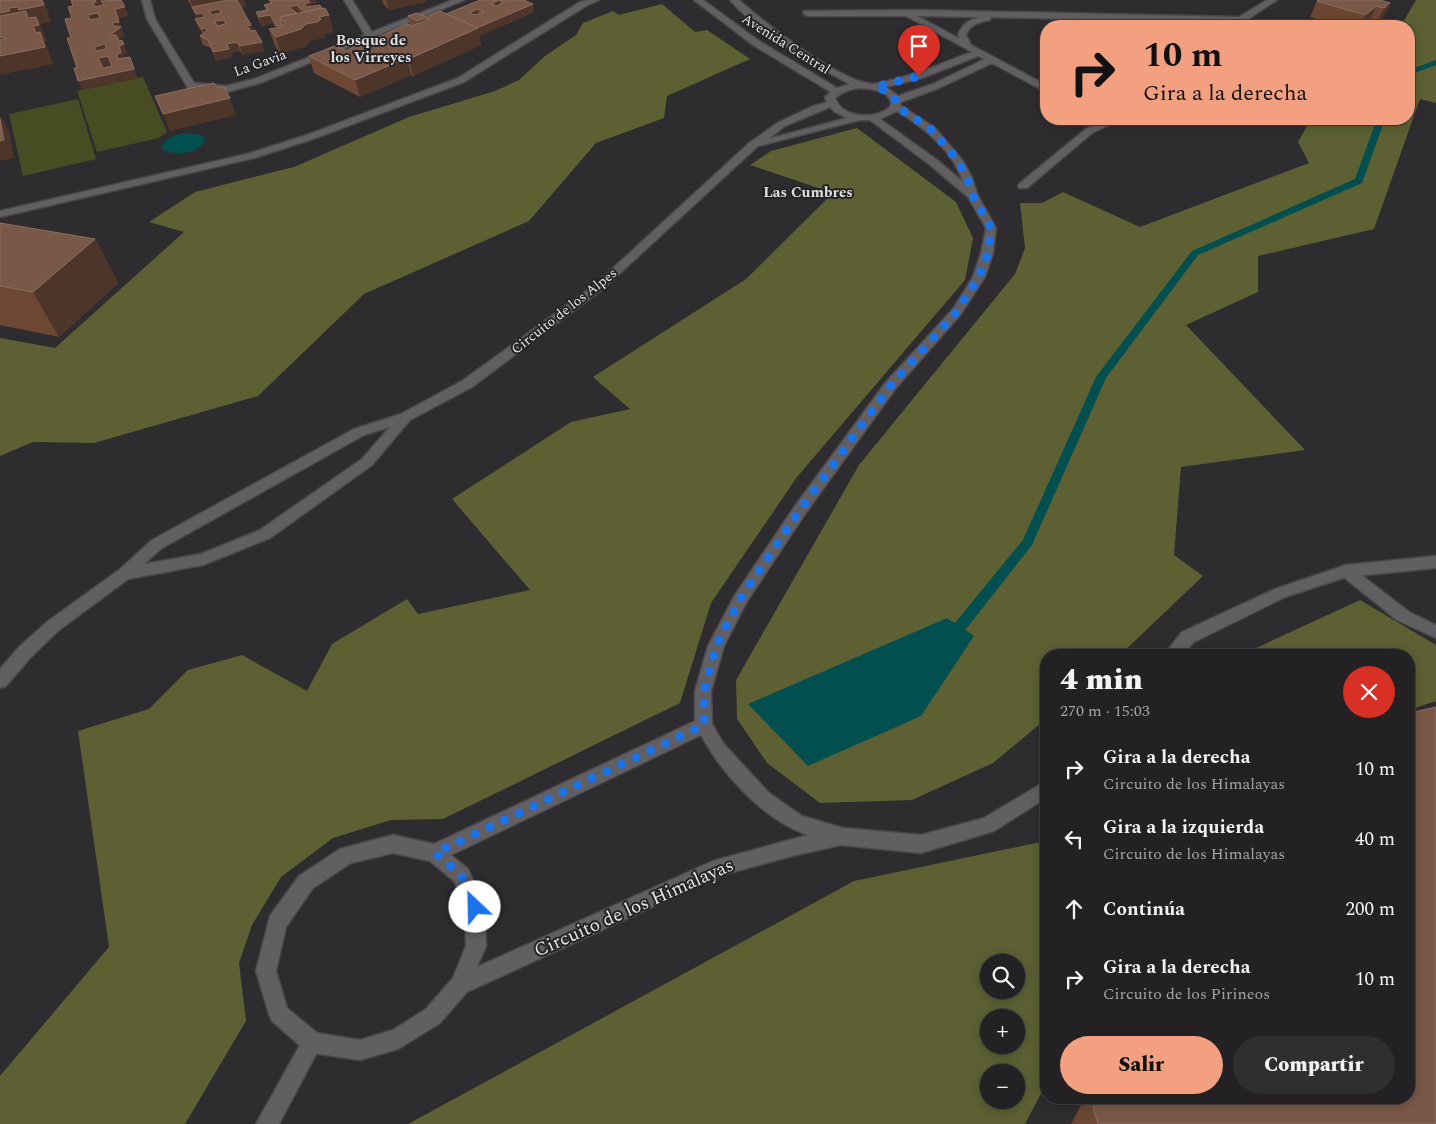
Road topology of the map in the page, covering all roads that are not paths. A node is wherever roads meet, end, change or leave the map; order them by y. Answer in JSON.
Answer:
{"nodes":[{"id":1,"x":146,"y":0,"type":"edge"},
{"id":2,"x":348,"y":0,"type":"edge"},
{"id":3,"x":460,"y":0,"type":"edge"},
{"id":4,"x":595,"y":0,"type":"edge"},
{"id":5,"x":698,"y":0,"type":"edge"},
{"id":6,"x":734,"y":0,"type":"edge"},
{"id":7,"x":1274,"y":0,"type":"edge"},
{"id":8,"x":807,"y":13,"type":"dead end"},
{"id":9,"x":908,"y":14,"type":"junction"},
{"id":10,"x":994,"y":16,"type":"junction"},
{"id":11,"x":1178,"y":20,"type":"edge"},
{"id":12,"x":1245,"y":20,"type":"edge"},
{"id":13,"x":370,"y":35,"type":"junction"},
{"id":14,"x":776,"y":37,"type":"junction"},
{"id":15,"x":756,"y":43,"type":"junction"},
{"id":16,"x":966,"y":44,"type":"junction"},
{"id":17,"x":980,"y":52,"type":"junction"},
{"id":18,"x":993,"y":58,"type":"junction"},
{"id":19,"x":860,"y":85,"type":"junction"},
{"id":20,"x":1040,"y":85,"type":"edge"},
{"id":21,"x":875,"y":87,"type":"junction"},
{"id":22,"x":836,"y":91,"type":"junction"},
{"id":23,"x":896,"y":103,"type":"junction"},
{"id":24,"x":831,"y":104,"type":"junction"},
{"id":25,"x":859,"y":117,"type":"junction"},
{"id":26,"x":872,"y":117,"type":"junction"},
{"id":27,"x":1088,"y":125,"type":"edge"},
{"id":28,"x":1103,"y":125,"type":"edge"},
{"id":29,"x":1089,"y":131,"type":"junction"},
{"id":30,"x":752,"y":146,"type":"junction"},
{"id":31,"x":1023,"y":186,"type":"dead end"},
{"id":32,"x":973,"y":196,"type":"junction"},
{"id":33,"x":0,"y":214,"type":"edge"},
{"id":34,"x":406,"y":416,"type":"junction"},
{"id":35,"x":1436,"y":562,"type":"edge"},
{"id":36,"x":1346,"y":571,"type":"junction"},
{"id":37,"x":124,"y":574,"type":"junction"},
{"id":38,"x":1436,"y":632,"type":"edge"},
{"id":39,"x":1177,"y":649,"type":"edge"},
{"id":40,"x":0,"y":681,"type":"edge"},
{"id":41,"x":704,"y":725,"type":"junction"},
{"id":42,"x":1040,"y":793,"type":"edge"},
{"id":43,"x":843,"y":836,"type":"junction"},
{"id":44,"x":435,"y":853,"type":"junction"},
{"id":45,"x":460,"y":985,"type":"junction"},
{"id":46,"x":312,"y":1043,"type":"junction"},
{"id":47,"x":266,"y":1124,"type":"edge"}],
"edges":[{"from":1,"to":13,"type":"street","name":"La Gavia"},
{"from":2,"to":13,"type":"street"},
{"from":3,"to":13,"type":"street","name":"La Gavia"},
{"from":4,"to":33,"type":"street"},
{"from":5,"to":15,"type":"street","name":"Avenida Central"},
{"from":6,"to":14,"type":"street","name":"Avenida Central"},
{"from":7,"to":12,"type":"street"},
{"from":8,"to":9,"type":"street"},
{"from":9,"to":10,"type":"street"},
{"from":9,"to":16,"type":"street"},
{"from":10,"to":11,"type":"street"},
{"from":10,"to":16,"type":"street"},
{"from":14,"to":15,"type":"street"},
{"from":14,"to":19,"type":"street","name":"Avenida Central"},
{"from":15,"to":22,"type":"street","name":"Avenida Central"},
{"from":16,"to":17,"type":"street"},
{"from":17,"to":18,"type":"street"},
{"from":17,"to":21,"type":"street"},
{"from":18,"to":20,"type":"street"},
{"from":18,"to":23,"type":"street"},
{"from":19,"to":21,"type":"street"},
{"from":19,"to":22,"type":"street"},
{"from":21,"to":23,"type":"street","name":"Circuito de los Himalayas"},
{"from":22,"to":24,"type":"street"},
{"from":23,"to":26,"type":"street"},
{"from":23,"to":32,"type":"street","name":"Circuito de los Himalayas"},
{"from":24,"to":25,"type":"street"},
{"from":24,"to":30,"type":"street","name":"Circuito de los Alpes"},
{"from":25,"to":26,"type":"street"},
{"from":25,"to":30,"type":"street","name":"Circuito de los Alpes"},
{"from":26,"to":32,"type":"street","name":"Circuito de los Himalayas"},
{"from":27,"to":29,"type":"street"},
{"from":28,"to":29,"type":"street"},
{"from":29,"to":31,"type":"street"},
{"from":30,"to":34,"type":"street","name":"Circuito de los Alpes"},
{"from":32,"to":41,"type":"street","name":"Circuito de los Himalayas"},
{"from":34,"to":37,"type":"street","name":"Circuito de los Alpes"},
{"from":34,"to":37,"type":"street","name":"Circuito de los Alpes"},
{"from":35,"to":36,"type":"street"},
{"from":36,"to":38,"type":"street"},
{"from":36,"to":39,"type":"street"},
{"from":37,"to":40,"type":"street","name":"Circuito de los Alpes"},
{"from":41,"to":43,"type":"street","name":"Circuito de los Himalayas"},
{"from":41,"to":44,"type":"street"},
{"from":42,"to":43,"type":"street","name":"Circuito de los Himalayas"},
{"from":43,"to":45,"type":"street","name":"Circuito de los Himalayas"},
{"from":44,"to":45,"type":"street"},
{"from":44,"to":46,"type":"street"},
{"from":45,"to":46,"type":"street"},
{"from":46,"to":47,"type":"street"}]}
